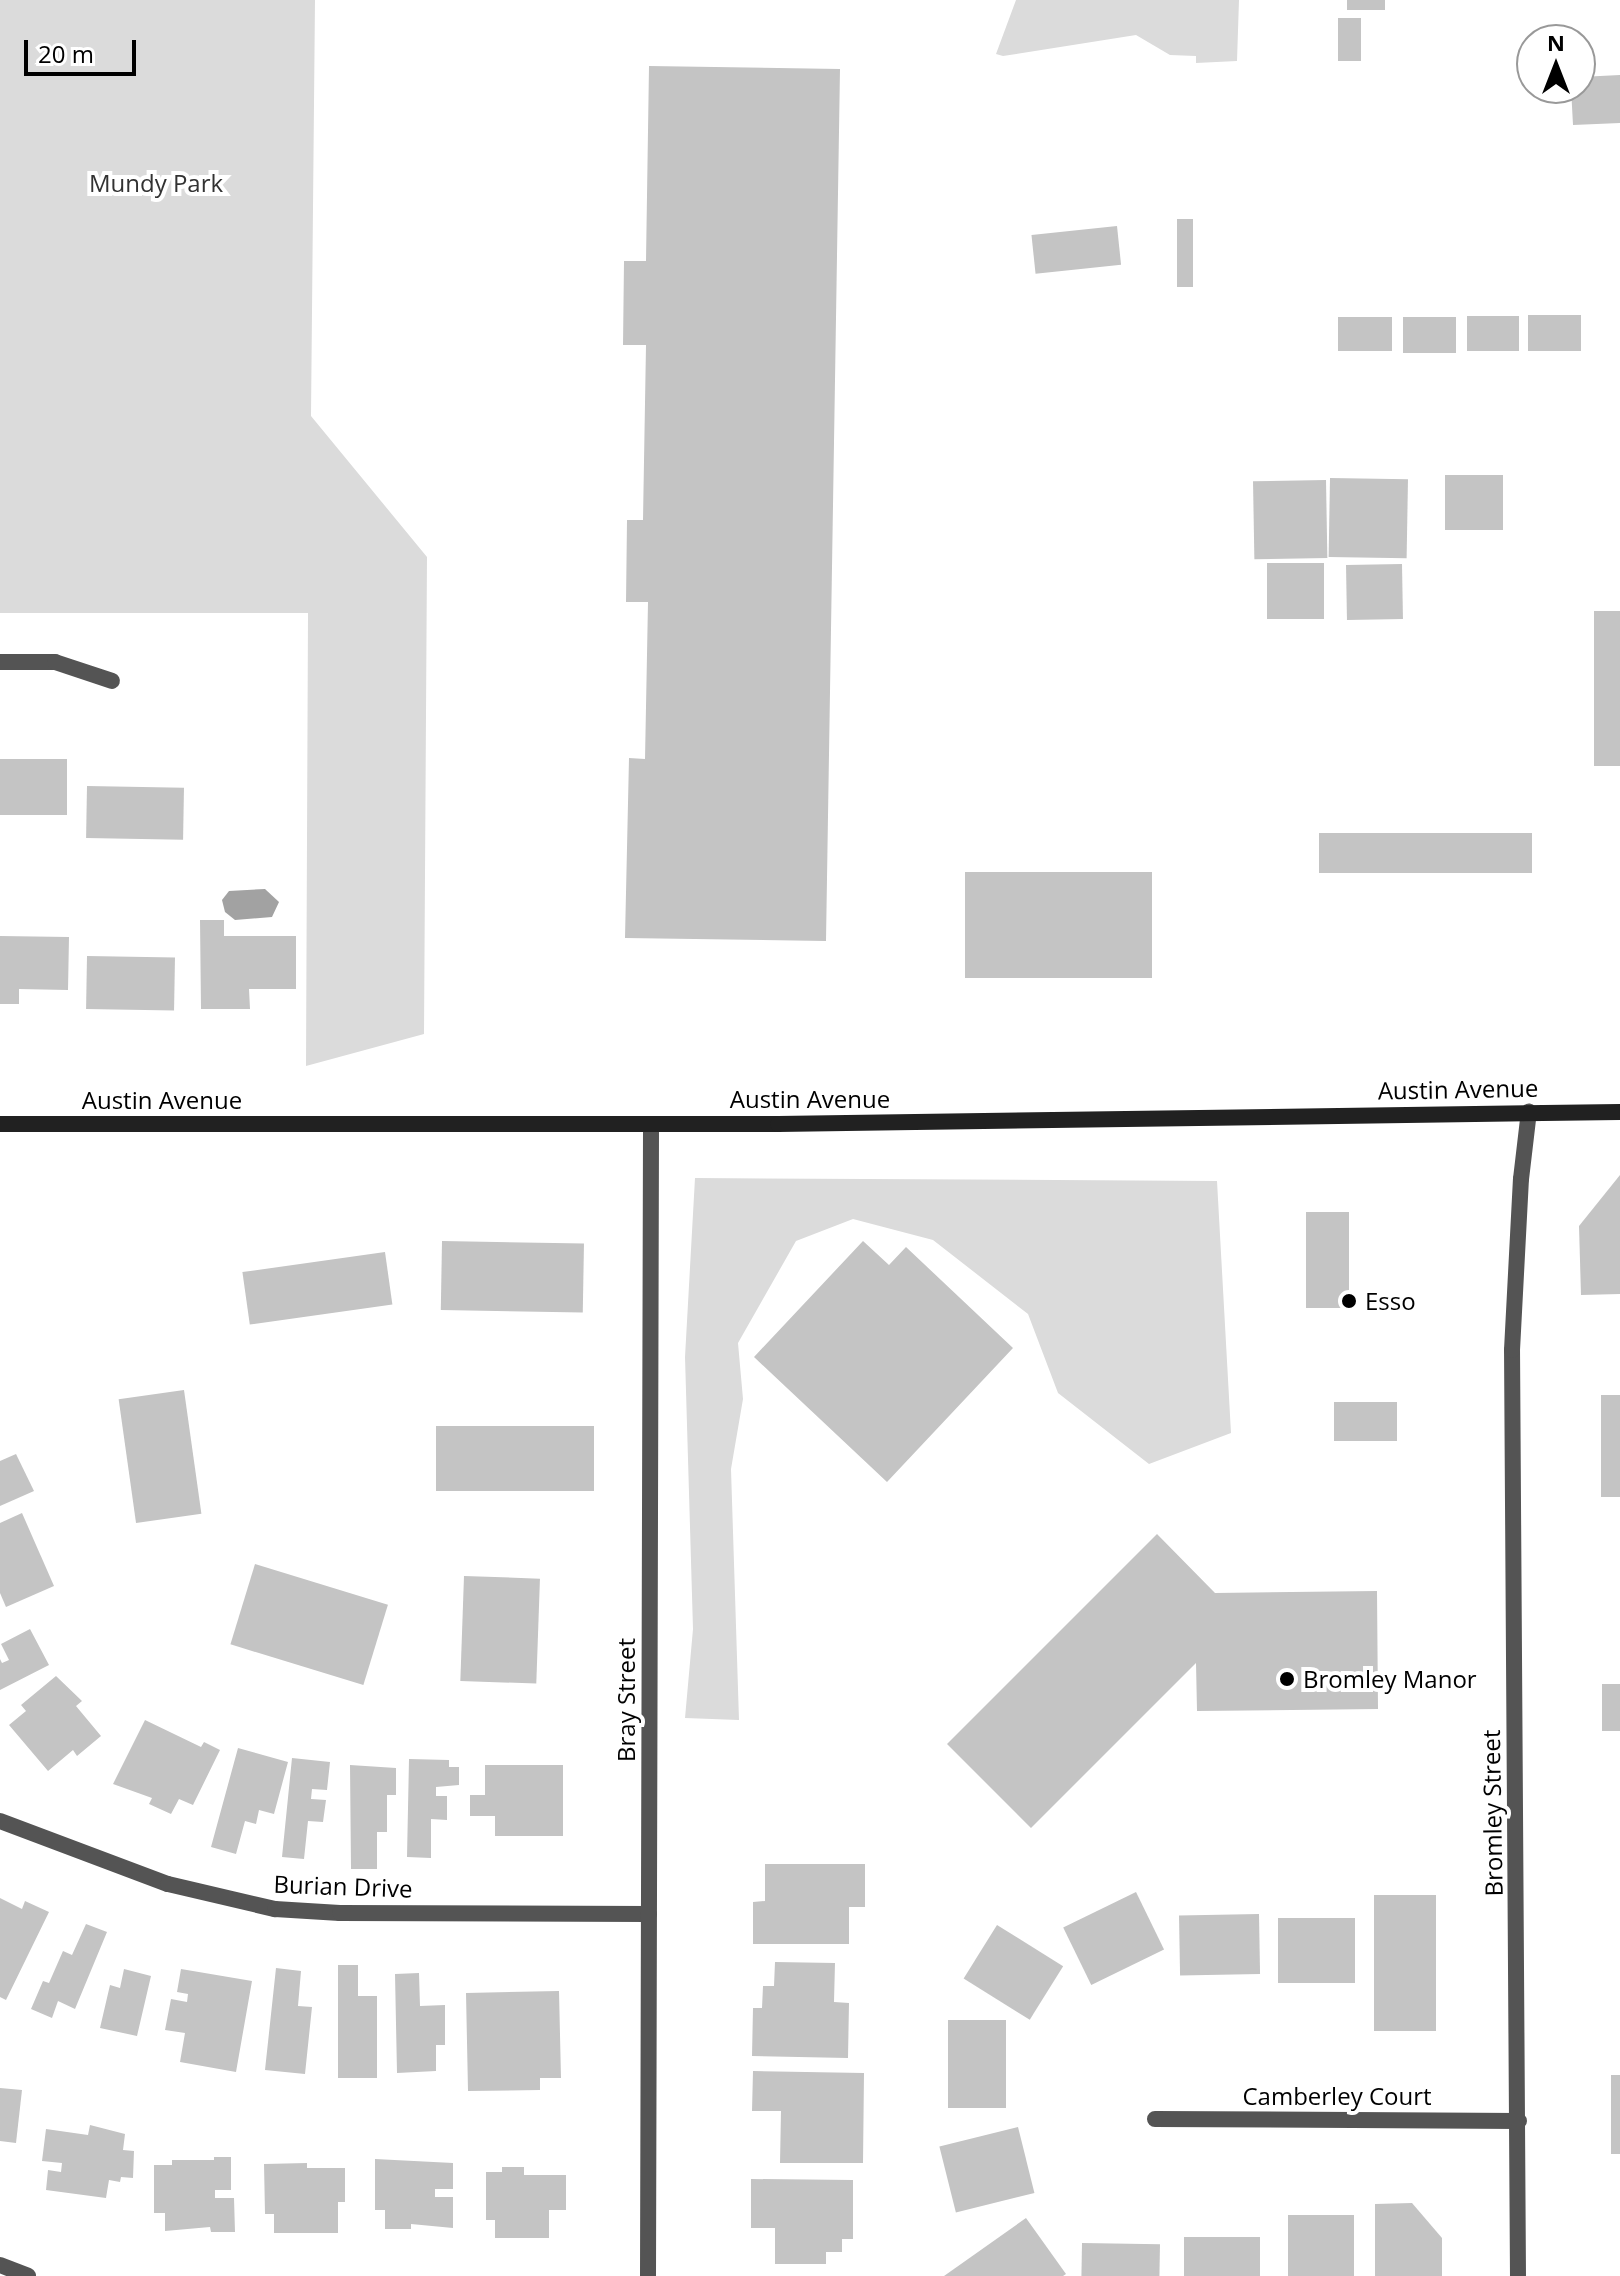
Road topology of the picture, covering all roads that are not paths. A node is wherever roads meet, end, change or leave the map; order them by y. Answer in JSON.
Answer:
{"nodes":[{"id":1,"x":0,"y":662,"type":"edge"},
{"id":2,"x":112,"y":681,"type":"dead end"},
{"id":3,"x":1529,"y":1111,"type":"junction"},
{"id":4,"x":1620,"y":1112,"type":"edge"},
{"id":5,"x":0,"y":1124,"type":"edge"},
{"id":6,"x":651,"y":1124,"type":"junction"},
{"id":7,"x":0,"y":1821,"type":"edge"},
{"id":8,"x":649,"y":1914,"type":"junction"},
{"id":9,"x":1155,"y":2119,"type":"dead end"},
{"id":10,"x":1519,"y":2121,"type":"junction"},
{"id":11,"x":0,"y":2265,"type":"edge"},
{"id":12,"x":28,"y":2276,"type":"edge"},
{"id":13,"x":648,"y":2276,"type":"edge"},
{"id":14,"x":1518,"y":2276,"type":"edge"}],
"edges":[{"from":1,"to":2,"type":"street"},
{"from":3,"to":4,"type":"main road","name":"Austin Avenue"},
{"from":3,"to":6,"type":"main road","name":"Austin Avenue"},
{"from":3,"to":10,"type":"street","name":"Bromley Street"},
{"from":5,"to":6,"type":"main road","name":"Austin Avenue"},
{"from":6,"to":8,"type":"street","name":"Bray Street"},
{"from":7,"to":8,"type":"street","name":"Burian Drive"},
{"from":8,"to":13,"type":"street","name":"Bray Street"},
{"from":9,"to":10,"type":"street","name":"Camberley Court"},
{"from":10,"to":14,"type":"street","name":"Bromley Street"},
{"from":11,"to":12,"type":"street"}]}
